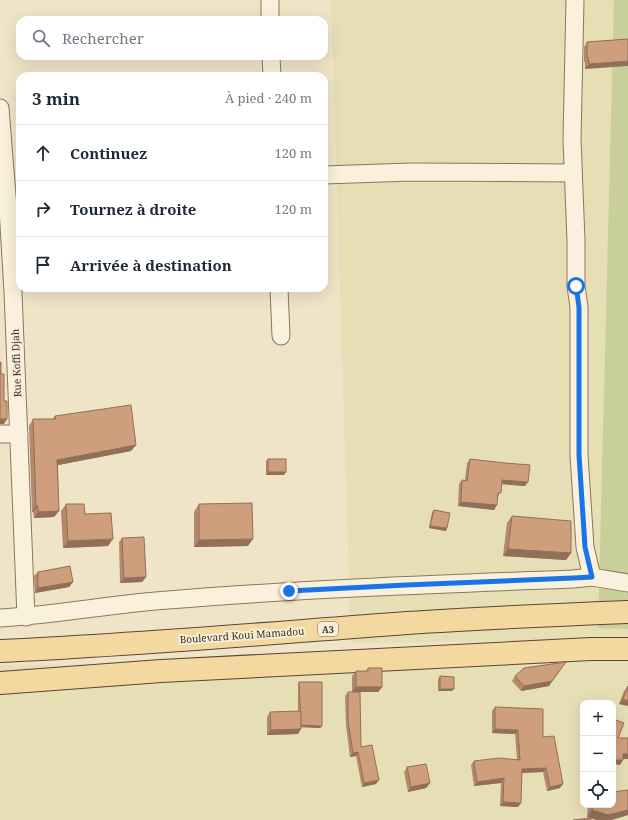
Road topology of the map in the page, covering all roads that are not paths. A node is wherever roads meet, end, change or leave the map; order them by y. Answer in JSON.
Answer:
{"nodes":[{"id":1,"x":270,"y":0,"type":"edge"},
{"id":2,"x":575,"y":0,"type":"edge"},
{"id":3,"x":270,"y":16,"type":"edge"},
{"id":4,"x":271,"y":60,"type":"edge"},
{"id":5,"x":272,"y":72,"type":"edge"},
{"id":6,"x":0,"y":108,"type":"edge"},
{"id":7,"x":574,"y":173,"type":"junction"},
{"id":8,"x":328,"y":175,"type":"edge"},
{"id":9,"x":13,"y":191,"type":"edge"},
{"id":10,"x":4,"y":208,"type":"edge"},
{"id":11,"x":279,"y":292,"type":"edge"},
{"id":12,"x":6,"y":293,"type":"edge"},
{"id":13,"x":281,"y":336,"type":"dead end"},
{"id":14,"x":0,"y":434,"type":"edge"},
{"id":15,"x":19,"y":434,"type":"junction"},
{"id":16,"x":592,"y":577,"type":"junction"},
{"id":17,"x":628,"y":583,"type":"edge"},
{"id":18,"x":628,"y":612,"type":"edge"},
{"id":19,"x":26,"y":617,"type":"junction"},
{"id":20,"x":0,"y":618,"type":"edge"},
{"id":21,"x":628,"y":648,"type":"edge"},
{"id":22,"x":0,"y":651,"type":"edge"},
{"id":23,"x":0,"y":683,"type":"edge"}],
"edges":[{"from":1,"to":3,"type":"street"},
{"from":2,"to":7,"type":"street"},
{"from":4,"to":5,"type":"street"},
{"from":6,"to":9,"type":"street","name":"Rue Koffi Djah"},
{"from":7,"to":8,"type":"street"},
{"from":7,"to":16,"type":"street"},
{"from":9,"to":10,"type":"street","name":"Rue Koffi Djah"},
{"from":10,"to":12,"type":"street","name":"Rue Koffi Djah"},
{"from":11,"to":13,"type":"street"},
{"from":12,"to":15,"type":"street","name":"Rue Koffi Djah"},
{"from":14,"to":15,"type":"street"},
{"from":15,"to":19,"type":"street","name":"Rue Koffi Djah"},
{"from":16,"to":17,"type":"street"},
{"from":16,"to":19,"type":"street"},
{"from":18,"to":22,"type":"main road","name":"Boulevard Koui Mamadou","number":"A3"},
{"from":19,"to":20,"type":"street"},
{"from":21,"to":23,"type":"main road"}]}
